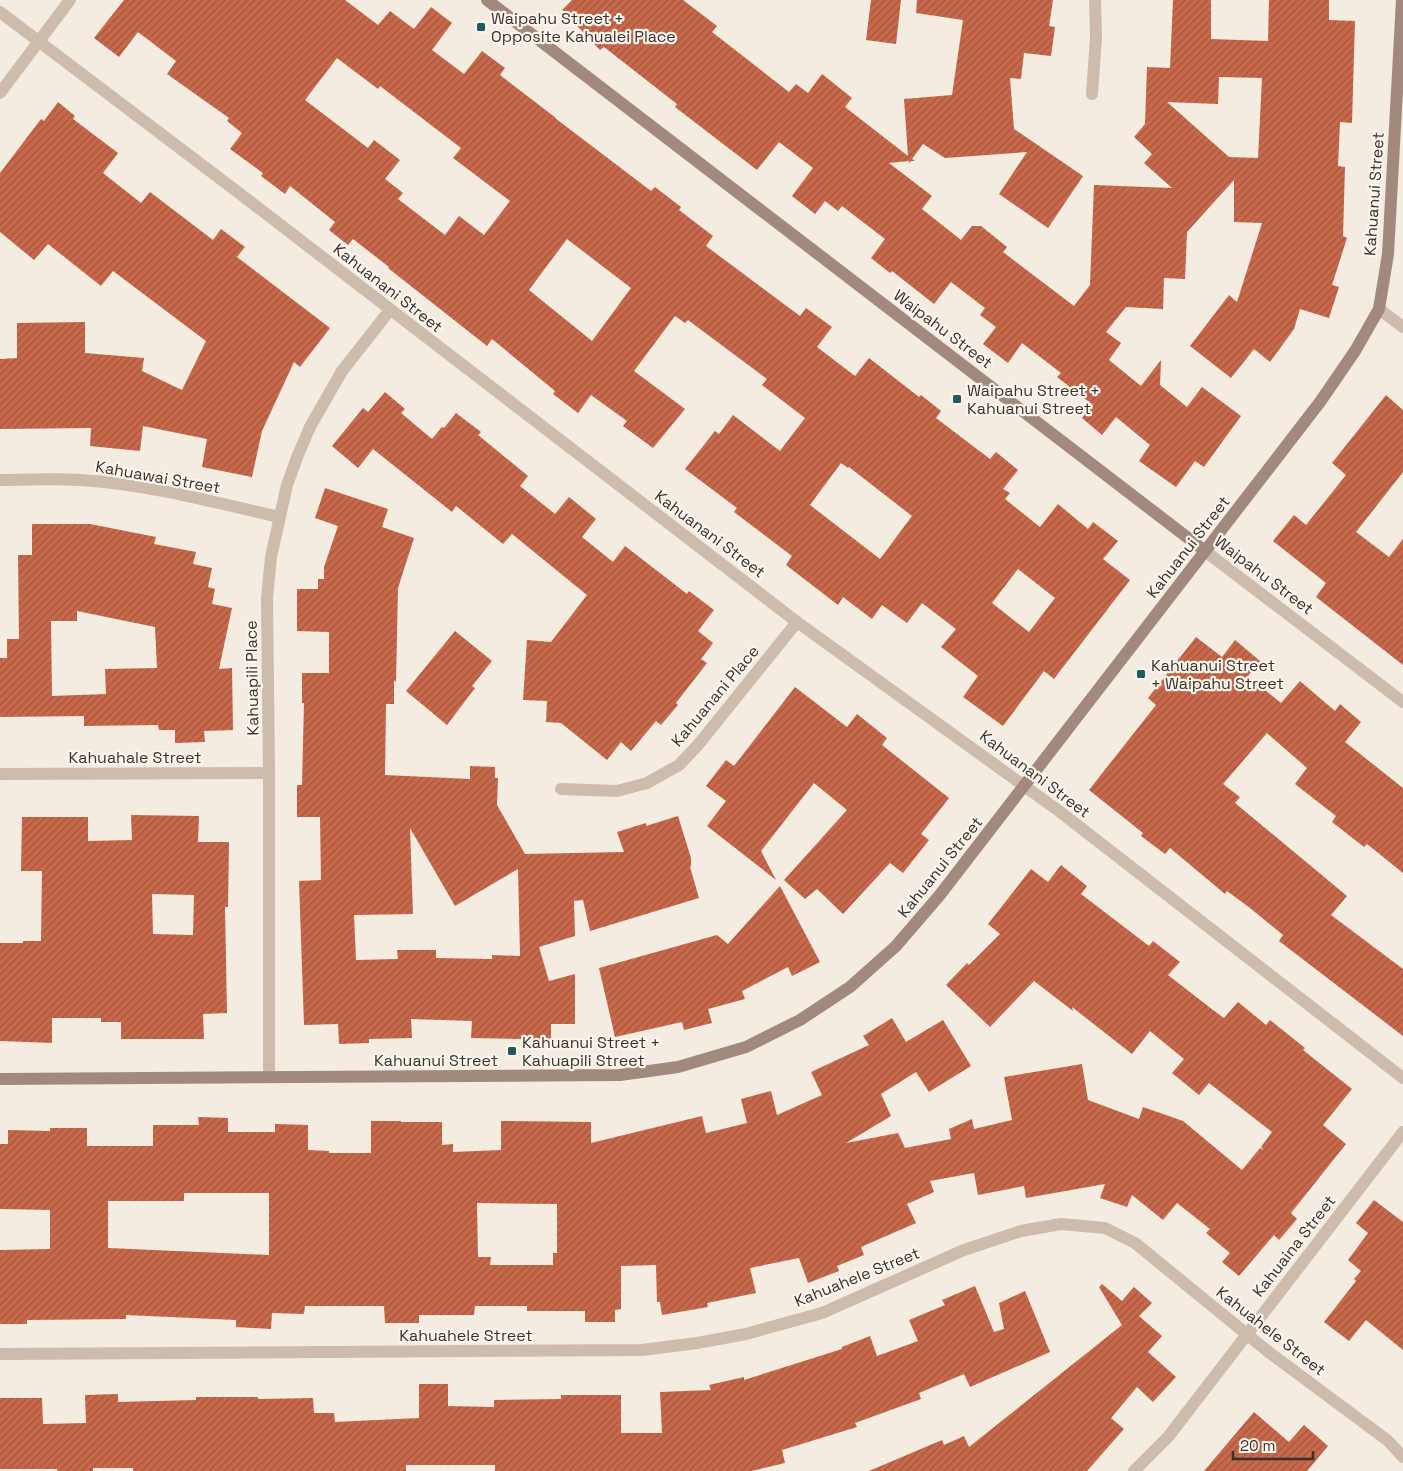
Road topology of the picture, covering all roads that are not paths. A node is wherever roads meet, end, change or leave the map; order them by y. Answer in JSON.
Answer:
{"nodes":[{"id":1,"x":70,"y":0,"type":"edge"},
{"id":2,"x":487,"y":0,"type":"edge"},
{"id":3,"x":1095,"y":0,"type":"edge"},
{"id":4,"x":1402,"y":0,"type":"edge"},
{"id":5,"x":0,"y":12,"type":"edge"},
{"id":6,"x":39,"y":42,"type":"junction"},
{"id":7,"x":0,"y":93,"type":"edge"},
{"id":8,"x":1092,"y":94,"type":"dead end"},
{"id":9,"x":1379,"y":308,"type":"junction"},
{"id":10,"x":390,"y":310,"type":"junction"},
{"id":11,"x":1403,"y":327,"type":"edge"},
{"id":12,"x":0,"y":480,"type":"edge"},
{"id":13,"x":279,"y":517,"type":"junction"},
{"id":14,"x":1205,"y":551,"type":"junction"},
{"id":15,"x":797,"y":622,"type":"junction"},
{"id":16,"x":1403,"y":702,"type":"edge"},
{"id":17,"x":270,"y":773,"type":"junction"},
{"id":18,"x":0,"y":774,"type":"edge"},
{"id":19,"x":1024,"y":786,"type":"junction"},
{"id":20,"x":561,"y":789,"type":"dead end"},
{"id":21,"x":269,"y":1077,"type":"junction"},
{"id":22,"x":1403,"y":1078,"type":"edge"},
{"id":23,"x":0,"y":1079,"type":"edge"},
{"id":24,"x":1403,"y":1132,"type":"edge"},
{"id":25,"x":1247,"y":1334,"type":"junction"},
{"id":26,"x":0,"y":1354,"type":"edge"},
{"id":27,"x":1403,"y":1456,"type":"edge"},
{"id":28,"x":1134,"y":1471,"type":"edge"}],
"edges":[{"from":1,"to":6,"type":"street"},
{"from":2,"to":14,"type":"street","name":"Waipahu Street"},
{"from":3,"to":8,"type":"street"},
{"from":4,"to":9,"type":"street","name":"Kahuanui Street"},
{"from":5,"to":6,"type":"street","name":"Kahuanani Street"},
{"from":6,"to":7,"type":"street"},
{"from":6,"to":10,"type":"street","name":"Kahuanani Street"},
{"from":9,"to":11,"type":"street"},
{"from":9,"to":14,"type":"street","name":"Kahuanui Street"},
{"from":10,"to":13,"type":"street","name":"Kahuapili Place"},
{"from":10,"to":15,"type":"street","name":"Kahuanani Street"},
{"from":12,"to":13,"type":"street","name":"Kahuawai Street"},
{"from":13,"to":17,"type":"street","name":"Kahuapili Place"},
{"from":14,"to":16,"type":"street","name":"Waipahu Street"},
{"from":14,"to":19,"type":"street","name":"Kahuanui Street"},
{"from":15,"to":19,"type":"street","name":"Kahuanani Street"},
{"from":15,"to":20,"type":"street","name":"Kahuanani Place"},
{"from":17,"to":18,"type":"street","name":"Kahuahale Street"},
{"from":17,"to":21,"type":"street","name":"Kahuapili Place"},
{"from":19,"to":21,"type":"street","name":"Kahuanui Street"},
{"from":19,"to":22,"type":"street","name":"Kahuanani Street"},
{"from":21,"to":23,"type":"street","name":"Kahuanui Street"},
{"from":24,"to":25,"type":"street","name":"Kahuaina Street"},
{"from":25,"to":26,"type":"street","name":"Kahuahele Street"},
{"from":25,"to":27,"type":"street","name":"Kahuahele Street"},
{"from":25,"to":28,"type":"street","name":"Kahuaina Street"}]}
